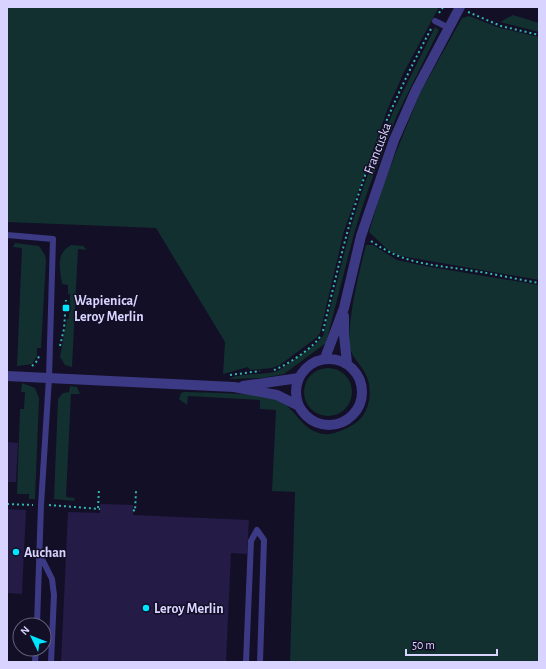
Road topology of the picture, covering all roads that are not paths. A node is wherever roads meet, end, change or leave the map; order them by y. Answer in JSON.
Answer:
{"nodes":[{"id":1,"x":460,"y":8,"type":"edge"},
{"id":2,"x":435,"y":21,"type":"road end"},
{"id":3,"x":449,"y":28,"type":"junction"},
{"id":4,"x":7,"y":235,"type":"edge"},
{"id":5,"x":344,"y":308,"type":"junction"},
{"id":6,"x":325,"y":358,"type":"junction"},
{"id":7,"x":347,"y":363,"type":"junction"},
{"id":8,"x":7,"y":376,"type":"edge"},
{"id":9,"x":49,"y":378,"type":"junction"},
{"id":10,"x":299,"y":378,"type":"junction"},
{"id":11,"x":234,"y":387,"type":"junction"},
{"id":12,"x":299,"y":406,"type":"junction"},
{"id":13,"x":41,"y":556,"type":"junction"},
{"id":14,"x":37,"y":617,"type":"edge"},
{"id":15,"x":51,"y":662,"type":"edge"},
{"id":16,"x":246,"y":662,"type":"edge"},
{"id":17,"x":260,"y":662,"type":"edge"}],
"edges":[{"from":1,"to":3,"type":"street","name":"Francuska"},
{"from":2,"to":3,"type":"lane"},
{"from":3,"to":5,"type":"street","name":"Francuska"},
{"from":4,"to":9,"type":"lane"},
{"from":5,"to":6,"type":"street","name":"Francuska"},
{"from":5,"to":7,"type":"street","name":"Francuska"},
{"from":6,"to":7,"type":"street"},
{"from":6,"to":10,"type":"street"},
{"from":7,"to":12,"type":"street"},
{"from":8,"to":9,"type":"street"},
{"from":9,"to":11,"type":"street"},
{"from":9,"to":13,"type":"lane"},
{"from":10,"to":11,"type":"street"},
{"from":10,"to":12,"type":"street"},
{"from":11,"to":12,"type":"street"},
{"from":13,"to":14,"type":"lane"},
{"from":13,"to":15,"type":"lane"},
{"from":16,"to":17,"type":"lane"}]}
